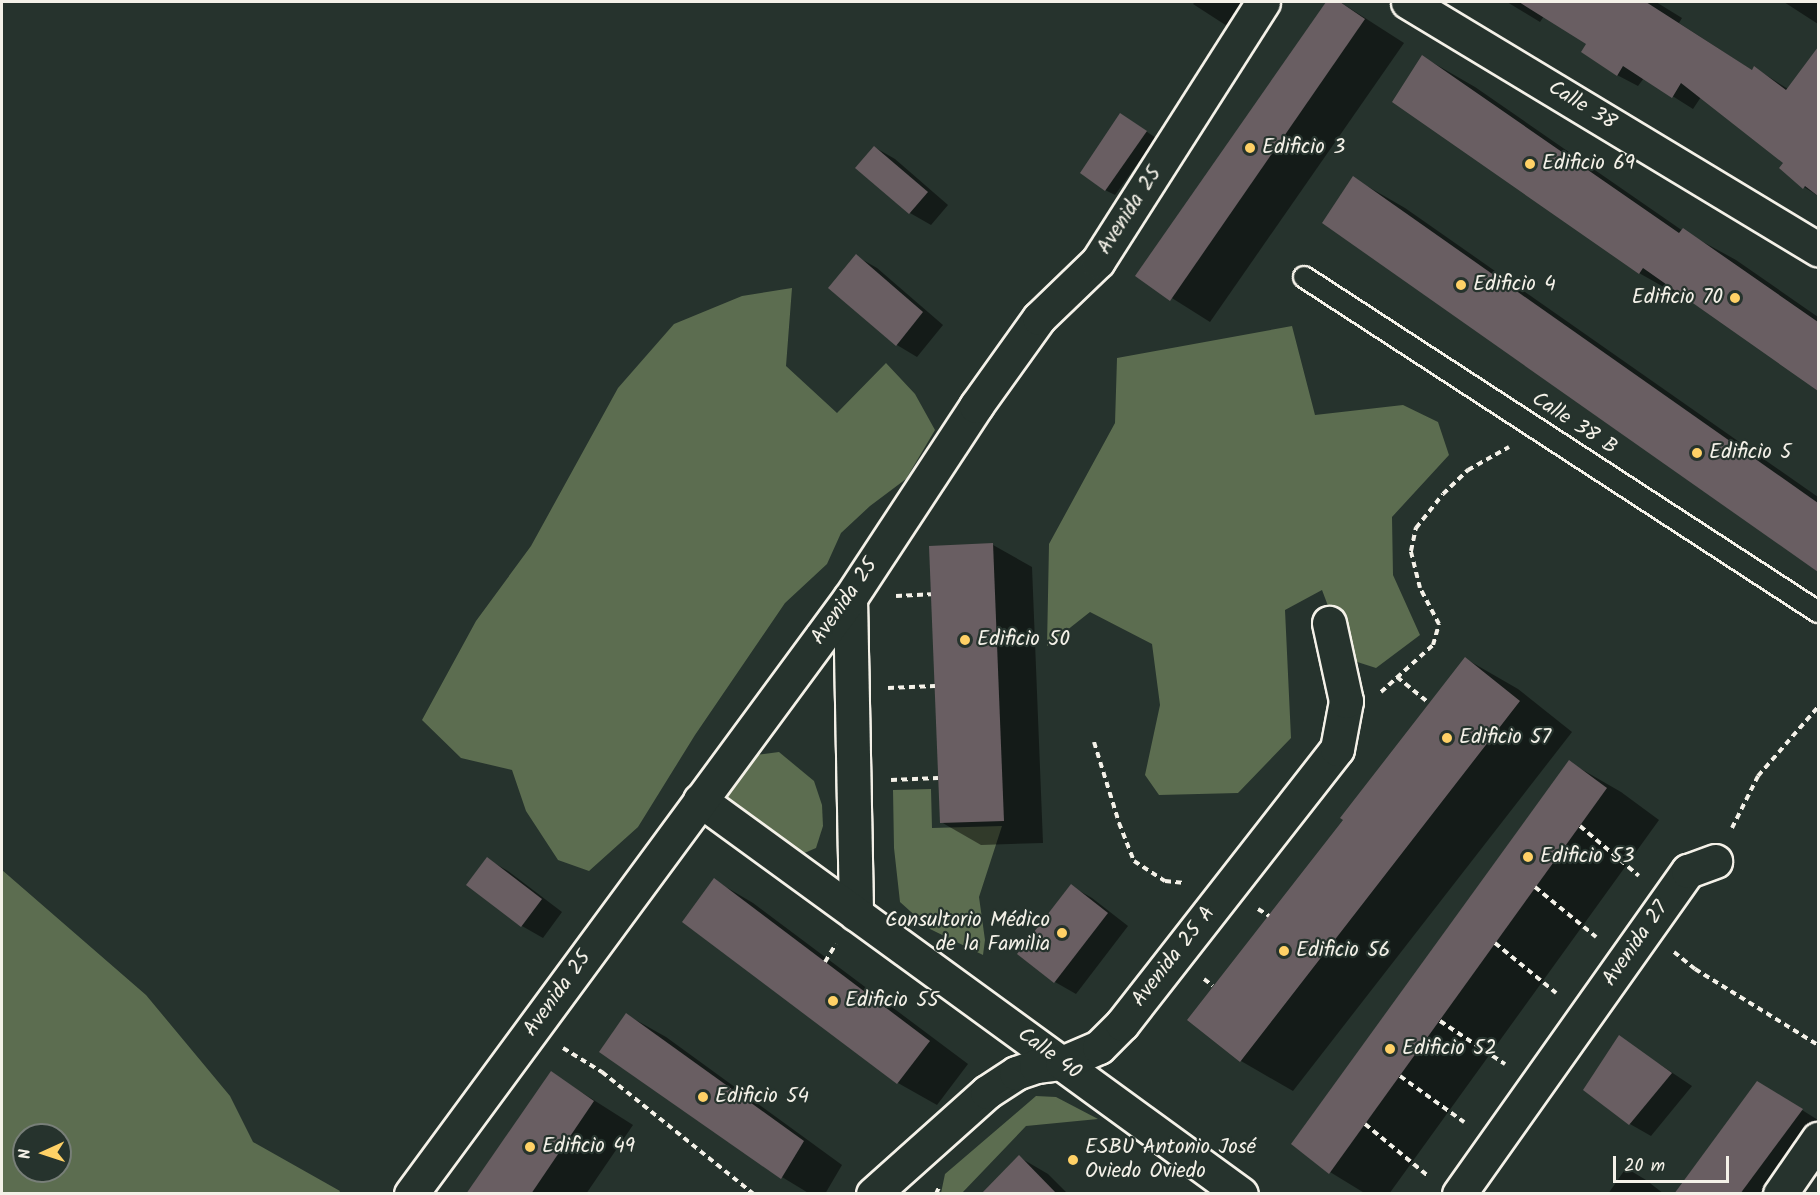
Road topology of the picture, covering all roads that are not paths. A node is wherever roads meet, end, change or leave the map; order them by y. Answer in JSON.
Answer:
{"nodes":[{"id":1,"x":1263,"y":2,"type":"edge"},
{"id":2,"x":1408,"y":2,"type":"edge"},
{"id":3,"x":1818,"y":249,"type":"edge"},
{"id":4,"x":1304,"y":277,"type":"dead end"},
{"id":5,"x":850,"y":598,"type":"junction"},
{"id":6,"x":1818,"y":612,"type":"edge"},
{"id":7,"x":1329,"y":623,"type":"dead end"},
{"id":8,"x":700,"y":800,"type":"junction"},
{"id":9,"x":1715,"y":861,"type":"road end"},
{"id":10,"x":856,"y":914,"type":"junction"},
{"id":11,"x":1062,"y":1063,"type":"junction"},
{"id":12,"x":1818,"y":1139,"type":"edge"},
{"id":13,"x":1446,"y":1187,"type":"edge"},
{"id":14,"x":411,"y":1194,"type":"edge"},
{"id":15,"x":873,"y":1194,"type":"edge"},
{"id":16,"x":1241,"y":1194,"type":"edge"},
{"id":17,"x":1780,"y":1194,"type":"edge"}],
"edges":[{"from":1,"to":5,"type":"street","name":"Avenida 25"},
{"from":2,"to":3,"type":"street","name":"Calle 38"},
{"from":4,"to":6,"type":"lane","name":"Calle 38 B"},
{"from":5,"to":8,"type":"street","name":"Avenida 25"},
{"from":5,"to":10,"type":"street"},
{"from":7,"to":11,"type":"street","name":"Avenida 25 A"},
{"from":8,"to":10,"type":"street","name":"Calle 40"},
{"from":8,"to":14,"type":"street","name":"Avenida 25"},
{"from":9,"to":13,"type":"street","name":"Avenida 27"},
{"from":10,"to":11,"type":"street","name":"Calle 40"},
{"from":11,"to":15,"type":"street","name":"Avenida 25 A"},
{"from":11,"to":16,"type":"street","name":"Calle 40"},
{"from":12,"to":17,"type":"street"}]}
